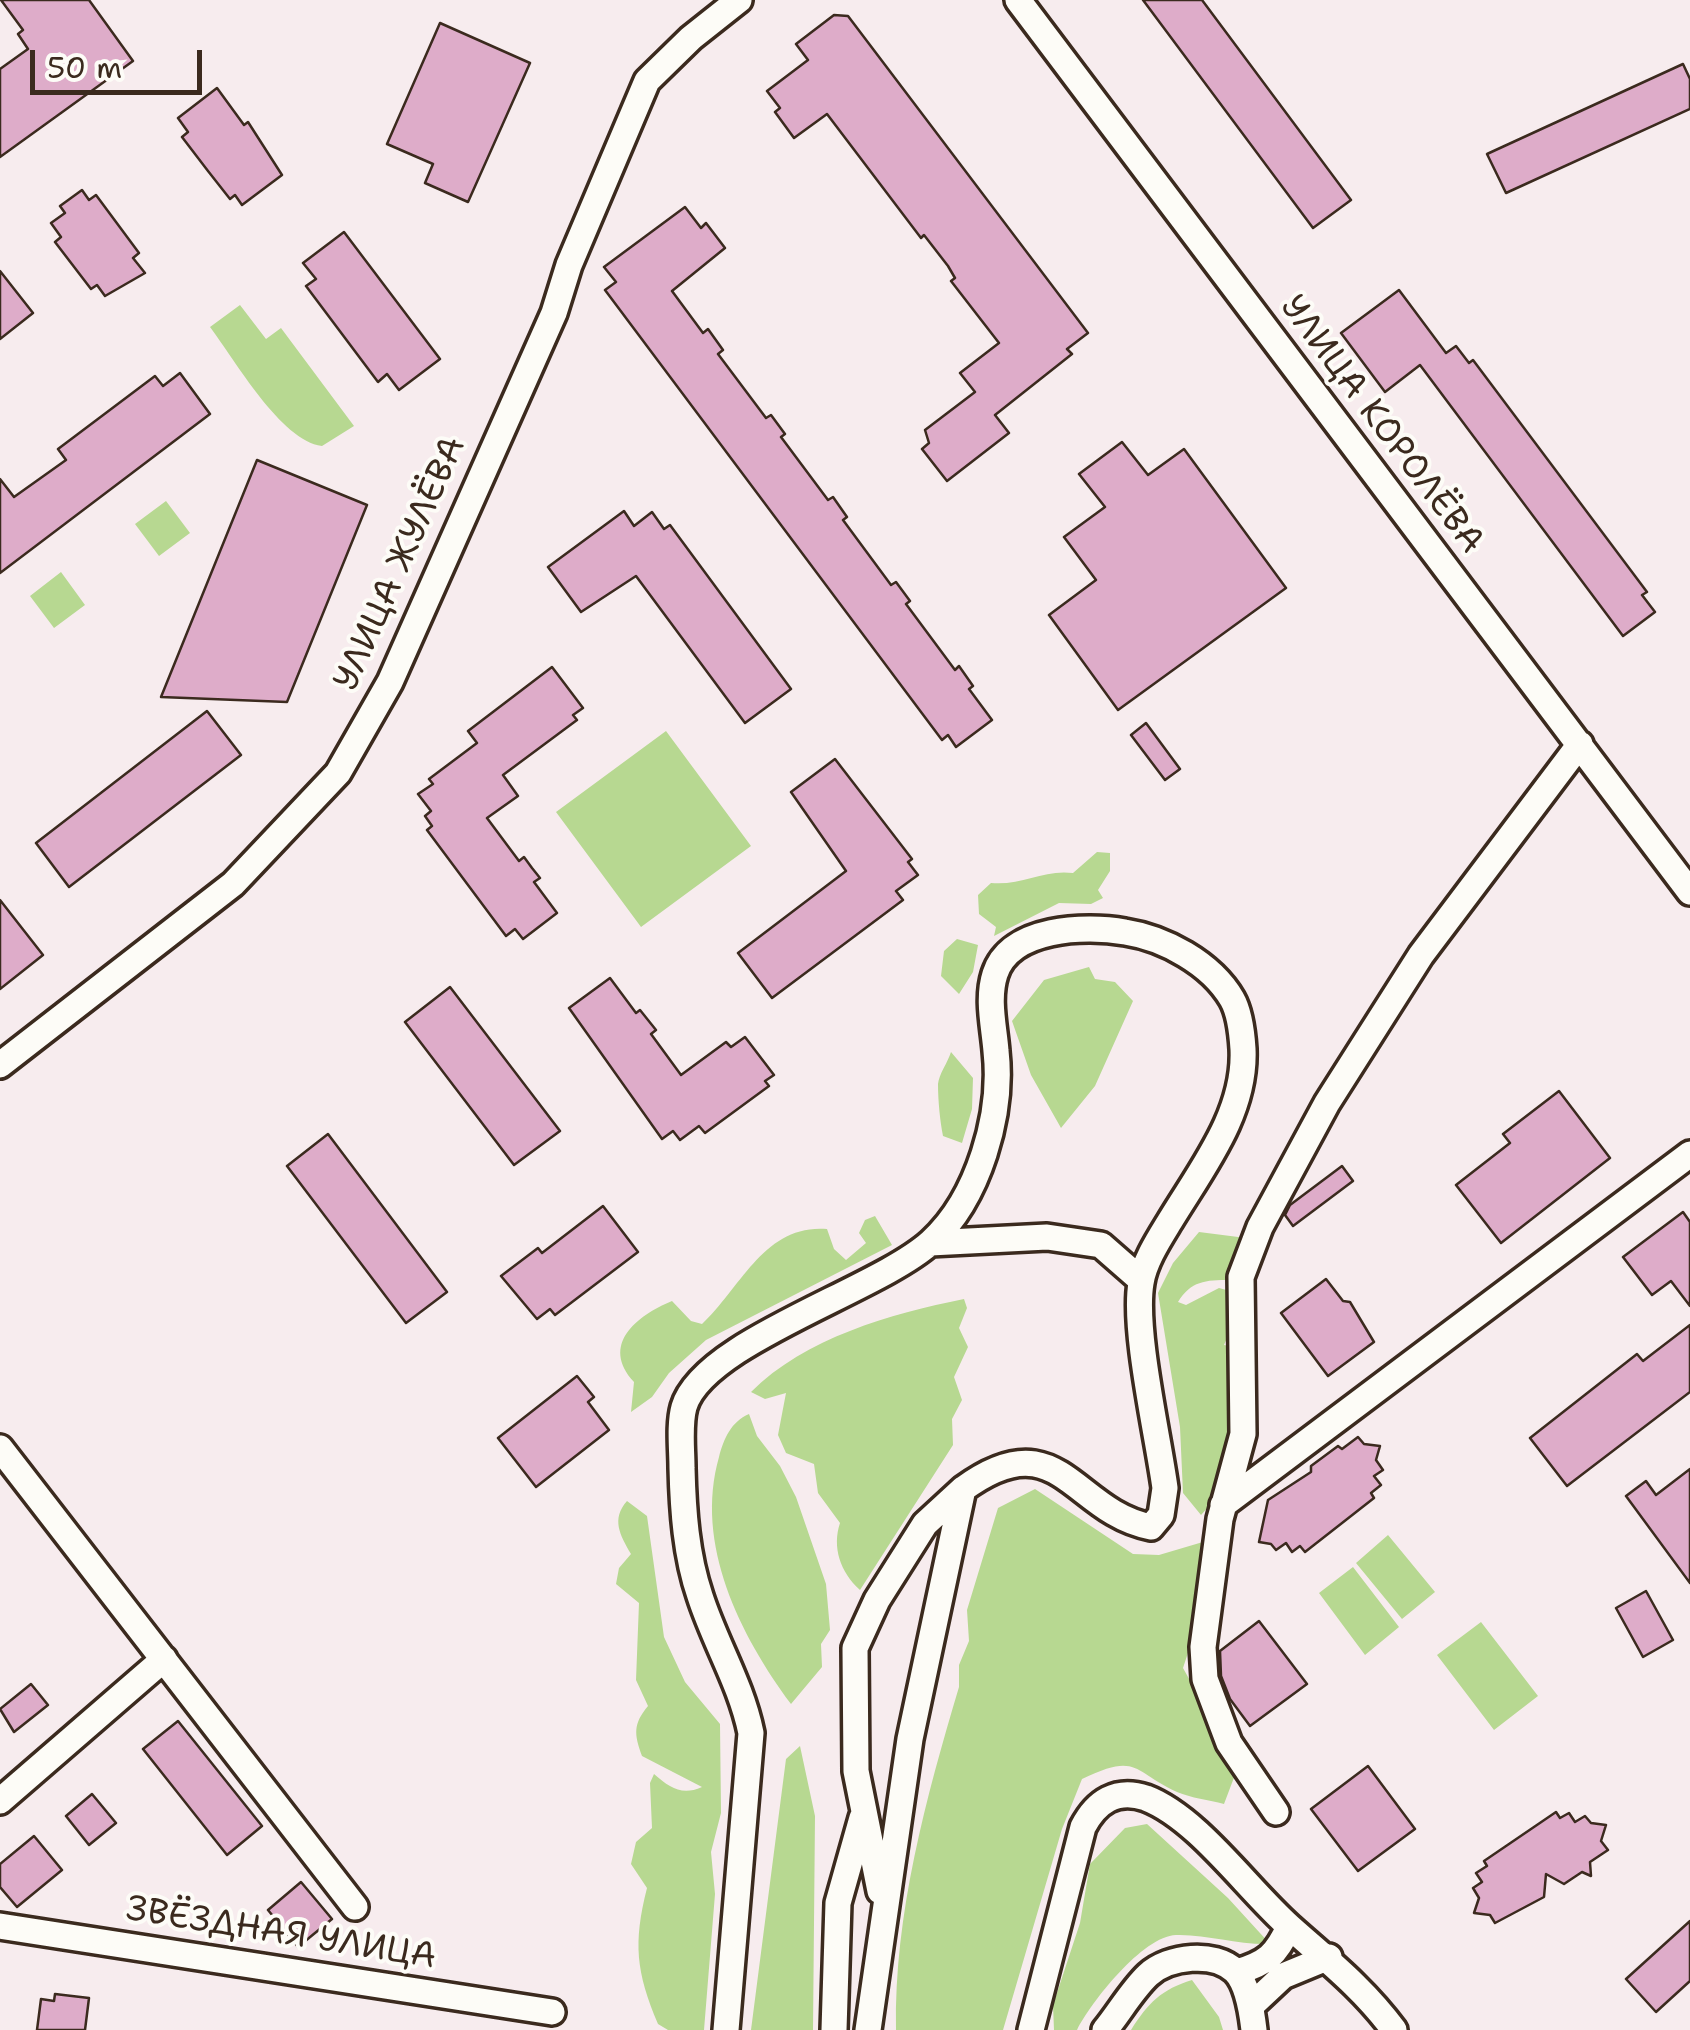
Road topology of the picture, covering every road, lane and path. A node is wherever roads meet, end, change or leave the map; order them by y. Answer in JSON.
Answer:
{"nodes":[{"id":1,"x":740,"y":0,"type":"edge"},
{"id":2,"x":1018,"y":0,"type":"edge"},
{"id":3,"x":1580,"y":744,"type":"junction"},
{"id":4,"x":1690,"y":892,"type":"edge"},
{"id":5,"x":0,"y":1064,"type":"edge"},
{"id":6,"x":1690,"y":1154,"type":"edge"},
{"id":7,"x":930,"y":1242,"type":"junction"},
{"id":8,"x":1141,"y":1280,"type":"junction"},
{"id":9,"x":0,"y":1448,"type":"edge"},
{"id":10,"x":963,"y":1489,"type":"junction"},
{"id":11,"x":1223,"y":1505,"type":"junction"},
{"id":12,"x":164,"y":1659,"type":"junction"},
{"id":13,"x":0,"y":1801,"type":"edge"},
{"id":14,"x":864,"y":1810,"type":"junction"},
{"id":15,"x":1276,"y":1812,"type":"dead end"},
{"id":16,"x":355,"y":1907,"type":"dead end"},
{"id":17,"x":884,"y":1911,"type":"junction"},
{"id":18,"x":0,"y":1926,"type":"edge"},
{"id":19,"x":1289,"y":1926,"type":"junction"},
{"id":20,"x":1329,"y":1958,"type":"junction"},
{"id":21,"x":1237,"y":1972,"type":"junction"},
{"id":22,"x":552,"y":2012,"type":"dead end"},
{"id":23,"x":1252,"y":2018,"type":"edge"},
{"id":24,"x":726,"y":2030,"type":"edge"},
{"id":25,"x":834,"y":2030,"type":"edge"},
{"id":26,"x":868,"y":2030,"type":"edge"},
{"id":27,"x":1031,"y":2030,"type":"edge"},
{"id":28,"x":1105,"y":2030,"type":"edge"},
{"id":29,"x":1394,"y":2030,"type":"edge"}],
"edges":[{"from":1,"to":5,"type":"street","name":"УЛИЦА ЖУЛЁВА"},
{"from":2,"to":3,"type":"street","name":"УЛИЦА КОРОЛЁВА"},
{"from":3,"to":4,"type":"street","name":"УЛИЦА КОРОЛЁВА"},
{"from":3,"to":11,"type":"street"},
{"from":6,"to":11,"type":"street"},
{"from":7,"to":8,"type":"street"},
{"from":7,"to":8,"type":"street"},
{"from":7,"to":24,"type":"street"},
{"from":8,"to":10,"type":"street"},
{"from":9,"to":12,"type":"street"},
{"from":10,"to":14,"type":"street"},
{"from":10,"to":17,"type":"street"},
{"from":11,"to":15,"type":"street"},
{"from":12,"to":13,"type":"street"},
{"from":12,"to":16,"type":"street"},
{"from":14,"to":17,"type":"street"},
{"from":14,"to":25,"type":"street"},
{"from":17,"to":26,"type":"street"},
{"from":18,"to":22,"type":"street","name":"ЗВЁЗДНАЯ УЛИЦА"},
{"from":19,"to":20,"type":"street"},
{"from":19,"to":21,"type":"street"},
{"from":19,"to":27,"type":"street"},
{"from":20,"to":23,"type":"street"},
{"from":20,"to":29,"type":"street"},
{"from":21,"to":23,"type":"street"},
{"from":21,"to":28,"type":"street"}]}
